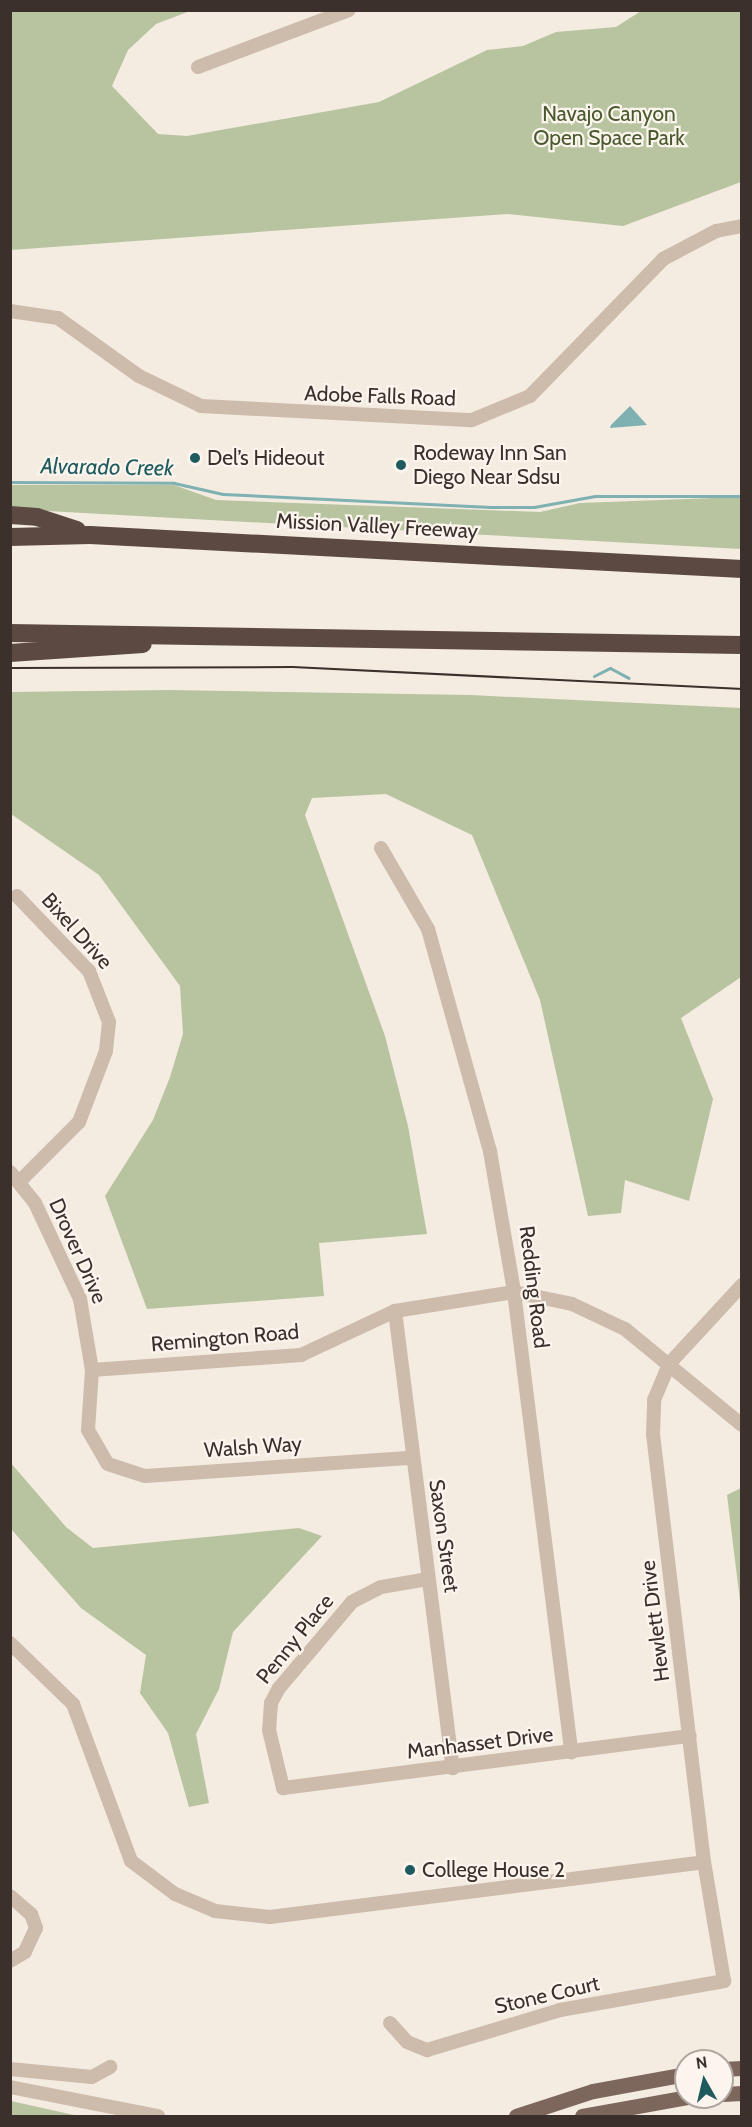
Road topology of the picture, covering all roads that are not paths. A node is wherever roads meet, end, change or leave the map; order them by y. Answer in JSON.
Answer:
{"nodes":[{"id":1,"x":349,"y":10,"type":"edge"},
{"id":2,"x":198,"y":67,"type":"dead end"},
{"id":3,"x":741,"y":226,"type":"edge"},
{"id":4,"x":10,"y":311,"type":"edge"},
{"id":5,"x":10,"y":515,"type":"edge"},
{"id":6,"x":90,"y":535,"type":"junction"},
{"id":7,"x":10,"y":537,"type":"edge"},
{"id":8,"x":741,"y":569,"type":"edge"},
{"id":9,"x":10,"y":633,"type":"edge"},
{"id":10,"x":191,"y":636,"type":"junction"},
{"id":11,"x":741,"y":645,"type":"edge"},
{"id":12,"x":10,"y":653,"type":"edge"},
{"id":13,"x":381,"y":848,"type":"dead end"},
{"id":14,"x":17,"y":896,"type":"dead end"},
{"id":15,"x":15,"y":1177,"type":"edge"},
{"id":16,"x":741,"y":1285,"type":"edge"},
{"id":17,"x":514,"y":1292,"type":"junction"},
{"id":18,"x":395,"y":1311,"type":"junction"},
{"id":19,"x":669,"y":1364,"type":"junction"},
{"id":20,"x":92,"y":1370,"type":"junction"},
{"id":21,"x":741,"y":1425,"type":"edge"},
{"id":22,"x":411,"y":1458,"type":"junction"},
{"id":23,"x":102,"y":1459,"type":"joint"},
{"id":24,"x":428,"y":1579,"type":"junction"},
{"id":25,"x":10,"y":1643,"type":"edge"},
{"id":26,"x":690,"y":1736,"type":"junction"},
{"id":27,"x":572,"y":1752,"type":"junction"},
{"id":28,"x":453,"y":1768,"type":"junction"},
{"id":29,"x":277,"y":1783,"type":"joint"},
{"id":30,"x":704,"y":1862,"type":"junction"},
{"id":31,"x":10,"y":1896,"type":"edge"},
{"id":32,"x":10,"y":1960,"type":"edge"},
{"id":33,"x":724,"y":1982,"type":"joint"},
{"id":34,"x":390,"y":2024,"type":"dead end"},
{"id":35,"x":110,"y":2067,"type":"dead end"},
{"id":36,"x":10,"y":2069,"type":"edge"},
{"id":37,"x":674,"y":2076,"type":"edge"},
{"id":38,"x":10,"y":2087,"type":"edge"},
{"id":39,"x":674,"y":2100,"type":"edge"},
{"id":40,"x":158,"y":2116,"type":"edge"},
{"id":41,"x":516,"y":2116,"type":"edge"},
{"id":42,"x":582,"y":2116,"type":"edge"}],
"edges":[{"from":1,"to":2,"type":"street"},
{"from":3,"to":4,"type":"street","name":"Adobe Falls Road"},
{"from":5,"to":6,"type":"highway"},
{"from":6,"to":7,"type":"highway","name":"Mission Valley Freeway"},
{"from":6,"to":8,"type":"highway","name":"Mission Valley Freeway"},
{"from":9,"to":10,"type":"highway"},
{"from":10,"to":11,"type":"highway"},
{"from":10,"to":12,"type":"highway"},
{"from":13,"to":17,"type":"street","name":"Redding Road"},
{"from":14,"to":15,"type":"street","name":"Bixel Drive"},
{"from":15,"to":20,"type":"street","name":"Drover Drive"},
{"from":16,"to":19,"type":"street","name":"Hewlett Drive"},
{"from":17,"to":18,"type":"street","name":"Remington Road"},
{"from":17,"to":19,"type":"street","name":"Remington Road"},
{"from":17,"to":27,"type":"street","name":"Redding Road"},
{"from":18,"to":20,"type":"street","name":"Remington Road"},
{"from":18,"to":22,"type":"street","name":"Saxon Street"},
{"from":19,"to":21,"type":"street","name":"Remington Road"},
{"from":19,"to":26,"type":"street","name":"Hewlett Drive"},
{"from":20,"to":23,"type":"street","name":"Drover Drive"},
{"from":22,"to":23,"type":"street","name":"Walsh Way"},
{"from":22,"to":24,"type":"street","name":"Saxon Street"},
{"from":24,"to":28,"type":"street","name":"Saxon Street"},
{"from":24,"to":29,"type":"street","name":"Penny Place"},
{"from":25,"to":30,"type":"street"},
{"from":26,"to":27,"type":"street","name":"Manhasset Drive"},
{"from":26,"to":30,"type":"street","name":"Hewlett Drive"},
{"from":27,"to":28,"type":"street","name":"Manhasset Drive"},
{"from":28,"to":29,"type":"street","name":"Manhasset Drive"},
{"from":30,"to":33,"type":"street","name":"Hewlett Drive"},
{"from":31,"to":32,"type":"street"},
{"from":33,"to":34,"type":"street","name":"Stone Court"},
{"from":35,"to":36,"type":"street"},
{"from":37,"to":41,"type":"main road"},
{"from":38,"to":40,"type":"street"},
{"from":39,"to":42,"type":"main road"}]}
